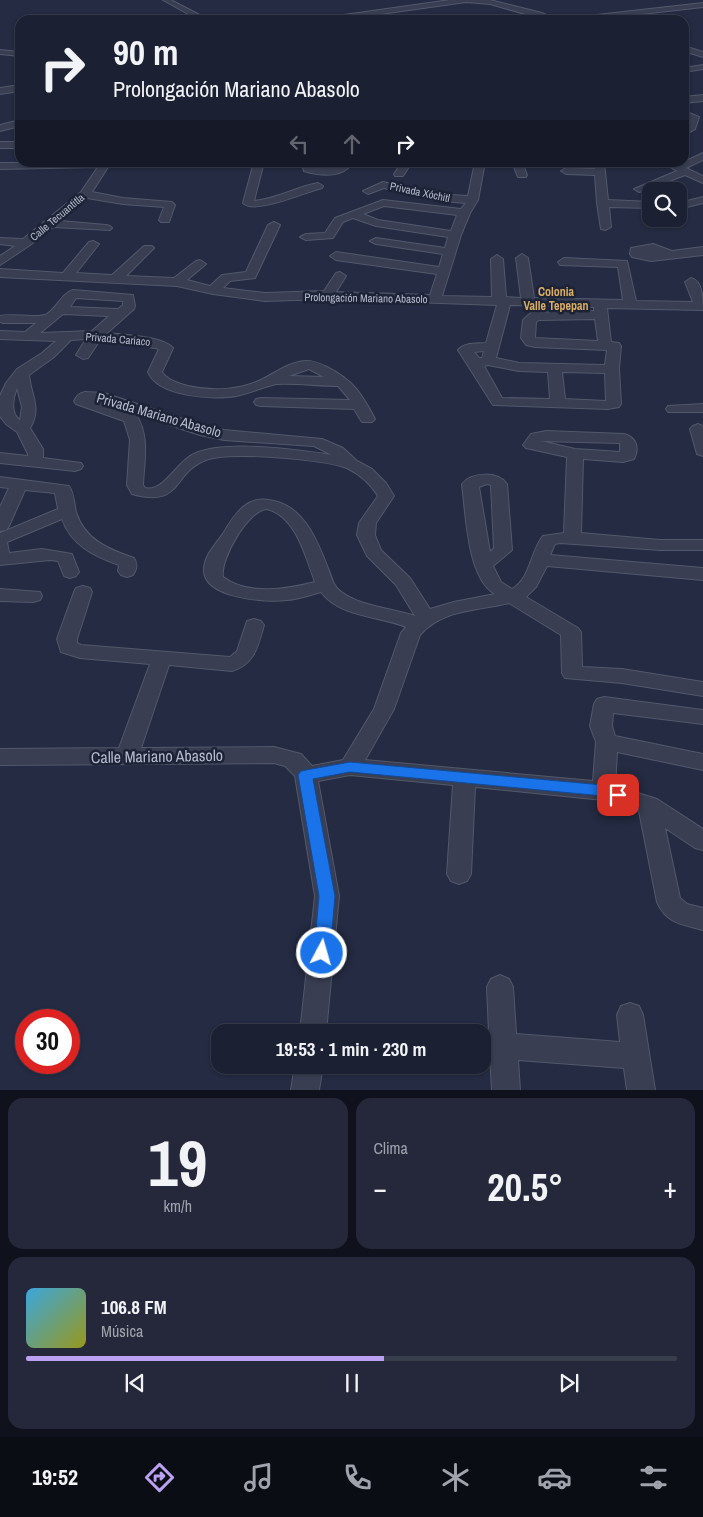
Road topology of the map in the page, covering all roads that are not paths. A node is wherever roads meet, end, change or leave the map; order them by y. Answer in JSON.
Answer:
{"nodes":[{"id":1,"x":166,"y":0,"type":"edge"},
{"id":2,"x":465,"y":0,"type":"edge"},
{"id":3,"x":703,"y":5,"type":"edge"},
{"id":4,"x":188,"y":12,"type":"junction"},
{"id":5,"x":192,"y":15,"type":"edge"},
{"id":6,"x":194,"y":15,"type":"edge"},
{"id":7,"x":358,"y":15,"type":"edge"},
{"id":8,"x":539,"y":15,"type":"edge"},
{"id":9,"x":614,"y":15,"type":"edge"},
{"id":10,"x":689,"y":50,"type":"edge"},
{"id":11,"x":0,"y":52,"type":"edge"},
{"id":12,"x":15,"y":54,"type":"edge"},
{"id":13,"x":703,"y":55,"type":"edge"},
{"id":14,"x":703,"y":67,"type":"edge"},
{"id":15,"x":689,"y":69,"type":"edge"},
{"id":16,"x":15,"y":89,"type":"edge"},
{"id":17,"x":0,"y":91,"type":"edge"},
{"id":18,"x":703,"y":98,"type":"edge"},
{"id":19,"x":689,"y":104,"type":"edge"},
{"id":20,"x":689,"y":110,"type":"edge"},
{"id":21,"x":0,"y":120,"type":"edge"},
{"id":22,"x":15,"y":121,"type":"edge"},
{"id":23,"x":15,"y":123,"type":"edge"},
{"id":24,"x":0,"y":128,"type":"edge"},
{"id":25,"x":689,"y":129,"type":"edge"},
{"id":26,"x":0,"y":145,"type":"edge"},
{"id":27,"x":15,"y":145,"type":"edge"},
{"id":28,"x":703,"y":156,"type":"edge"},
{"id":29,"x":0,"y":158,"type":"edge"},
{"id":30,"x":15,"y":158,"type":"dead end"},
{"id":31,"x":689,"y":165,"type":"edge"},
{"id":32,"x":0,"y":166,"type":"edge"},
{"id":33,"x":15,"y":166,"type":"edge"},
{"id":34,"x":102,"y":167,"type":"edge"},
{"id":35,"x":258,"y":167,"type":"edge"},
{"id":36,"x":308,"y":167,"type":"edge"},
{"id":37,"x":343,"y":167,"type":"edge"},
{"id":38,"x":404,"y":167,"type":"edge"},
{"id":39,"x":479,"y":167,"type":"edge"},
{"id":40,"x":519,"y":167,"type":"edge"},
{"id":41,"x":599,"y":167,"type":"edge"},
{"id":42,"x":676,"y":167,"type":"edge"},
{"id":43,"x":686,"y":167,"type":"edge"},
{"id":44,"x":681,"y":170,"type":"junction"},
{"id":45,"x":566,"y":171,"type":"dead end"},
{"id":46,"x":399,"y":174,"type":"dead end"},
{"id":47,"x":522,"y":174,"type":"dead end"},
{"id":48,"x":703,"y":180,"type":"edge"},
{"id":49,"x":318,"y":186,"type":"dead end"},
{"id":50,"x":403,"y":188,"type":"junction"},
{"id":51,"x":639,"y":189,"type":"dead end"},
{"id":52,"x":368,"y":191,"type":"dead end"},
{"id":53,"x":85,"y":194,"type":"junction"},
{"id":54,"x":473,"y":200,"type":"junction"},
{"id":55,"x":383,"y":203,"type":"junction"},
{"id":56,"x":602,"y":203,"type":"junction"},
{"id":57,"x":642,"y":205,"type":"edge"},
{"id":58,"x":699,"y":207,"type":"edge"},
{"id":59,"x":425,"y":208,"type":"junction"},
{"id":60,"x":687,"y":211,"type":"edge"},
{"id":61,"x":464,"y":213,"type":"junction"},
{"id":62,"x":352,"y":214,"type":"junction"},
{"id":63,"x":165,"y":220,"type":"dead end"},
{"id":64,"x":49,"y":223,"type":"junction"},
{"id":65,"x":274,"y":225,"type":"dead end"},
{"id":66,"x":389,"y":225,"type":"junction"},
{"id":67,"x":106,"y":228,"type":"dead end"},
{"id":68,"x":406,"y":228,"type":"junction"},
{"id":69,"x":605,"y":228,"type":"dead end"},
{"id":70,"x":455,"y":234,"type":"junction"},
{"id":71,"x":306,"y":237,"type":"dead end"},
{"id":72,"x":0,"y":241,"type":"edge"},
{"id":73,"x":376,"y":241,"type":"junction"},
{"id":74,"x":26,"y":242,"type":"junction"},
{"id":75,"x":93,"y":244,"type":"dead end"},
{"id":76,"x":148,"y":248,"type":"dead end"},
{"id":77,"x":703,"y":251,"type":"edge"},
{"id":78,"x":450,"y":252,"type":"junction"},
{"id":79,"x":669,"y":254,"type":"dead end"},
{"id":80,"x":336,"y":256,"type":"dead end"},
{"id":81,"x":522,"y":258,"type":"dead end"},
{"id":82,"x":496,"y":259,"type":"dead end"},
{"id":83,"x":359,"y":260,"type":"junction"},
{"id":84,"x":0,"y":261,"type":"edge"},
{"id":85,"x":564,"y":262,"type":"dead end"},
{"id":86,"x":200,"y":264,"type":"dead end"},
{"id":87,"x":443,"y":271,"type":"junction"},
{"id":88,"x":0,"y":273,"type":"edge"},
{"id":89,"x":66,"y":276,"type":"junction"},
{"id":90,"x":340,"y":276,"type":"dead end"},
{"id":91,"x":115,"y":279,"type":"junction"},
{"id":92,"x":178,"y":282,"type":"junction"},
{"id":93,"x":691,"y":282,"type":"dead end"},
{"id":94,"x":213,"y":290,"type":"junction"},
{"id":95,"x":328,"y":294,"type":"junction"},
{"id":96,"x":435,"y":299,"type":"junction"},
{"id":97,"x":502,"y":301,"type":"junction"},
{"id":98,"x":528,"y":302,"type":"junction"},
{"id":99,"x":630,"y":304,"type":"junction"},
{"id":100,"x":702,"y":306,"type":"edge"},
{"id":101,"x":600,"y":309,"type":"junction"},
{"id":102,"x":60,"y":310,"type":"junction"},
{"id":103,"x":120,"y":313,"type":"junction"},
{"id":104,"x":48,"y":319,"type":"junction"},
{"id":105,"x":1,"y":321,"type":"edge"},
{"id":106,"x":0,"y":335,"type":"edge"},
{"id":107,"x":96,"y":335,"type":"junction"},
{"id":108,"x":28,"y":336,"type":"junction"},
{"id":109,"x":66,"y":336,"type":"junction"},
{"id":110,"x":605,"y":346,"type":"junction"},
{"id":111,"x":492,"y":347,"type":"junction"},
{"id":112,"x":84,"y":355,"type":"dead end"},
{"id":113,"x":481,"y":362,"type":"junction"},
{"id":114,"x":555,"y":368,"type":"junction"},
{"id":115,"x":612,"y":370,"type":"junction"},
{"id":116,"x":22,"y":372,"type":"junction"},
{"id":117,"x":261,"y":402,"type":"dead end"},
{"id":118,"x":558,"y":404,"type":"junction"},
{"id":119,"x":360,"y":405,"type":"junction"},
{"id":120,"x":673,"y":408,"type":"dead end"},
{"id":121,"x":703,"y":408,"type":"edge"},
{"id":122,"x":367,"y":419,"type":"dead end"},
{"id":123,"x":23,"y":428,"type":"junction"},
{"id":124,"x":698,"y":429,"type":"dead end"},
{"id":125,"x":703,"y":451,"type":"edge"},
{"id":126,"x":575,"y":454,"type":"junction"},
{"id":127,"x":0,"y":458,"type":"edge"},
{"id":128,"x":34,"y":462,"type":"junction"},
{"id":129,"x":351,"y":464,"type":"junction"},
{"id":130,"x":75,"y":466,"type":"dead end"},
{"id":131,"x":0,"y":482,"type":"edge"},
{"id":132,"x":19,"y":484,"type":"junction"},
{"id":133,"x":67,"y":511,"type":"junction"},
{"id":134,"x":0,"y":526,"type":"edge"},
{"id":135,"x":572,"y":538,"type":"junction"},
{"id":136,"x":0,"y":539,"type":"edge"},
{"id":137,"x":703,"y":545,"type":"edge"},
{"id":138,"x":0,"y":546,"type":"edge"},
{"id":139,"x":542,"y":560,"type":"junction"},
{"id":140,"x":483,"y":565,"type":"dead end"},
{"id":141,"x":127,"y":571,"type":"dead end"},
{"id":142,"x":70,"y":572,"type":"dead end"},
{"id":143,"x":703,"y":574,"type":"edge"},
{"id":144,"x":325,"y":586,"type":"junction"},
{"id":145,"x":83,"y":592,"type":"dead end"},
{"id":146,"x":0,"y":595,"type":"edge"},
{"id":147,"x":33,"y":596,"type":"dead end"},
{"id":148,"x":511,"y":596,"type":"junction"},
{"id":149,"x":422,"y":621,"type":"junction"},
{"id":150,"x":254,"y":625,"type":"dead end"},
{"id":151,"x":162,"y":658,"type":"junction"},
{"id":152,"x":703,"y":689,"type":"edge"},
{"id":153,"x":703,"y":717,"type":"edge"},
{"id":154,"x":607,"y":742,"type":"junction"},
{"id":155,"x":0,"y":757,"type":"edge"},
{"id":156,"x":127,"y":757,"type":"junction"},
{"id":157,"x":703,"y":762,"type":"edge"},
{"id":158,"x":350,"y":767,"type":"junction"},
{"id":159,"x":306,"y":775,"type":"junction"},
{"id":160,"x":465,"y":777,"type":"junction"},
{"id":161,"x":603,"y":791,"type":"junction"},
{"id":162,"x":649,"y":805,"type":"junction"},
{"id":163,"x":703,"y":842,"type":"edge"},
{"id":164,"x":459,"y":874,"type":"dead end"},
{"id":165,"x":703,"y":919,"type":"edge"},
{"id":166,"x":500,"y":987,"type":"dead end"},
{"id":167,"x":630,"y":1015,"type":"dead end"},
{"id":168,"x":315,"y":1024,"type":"edge"},
{"id":169,"x":493,"y":1045,"type":"edge"},
{"id":170,"x":636,"y":1056,"type":"junction"},
{"id":171,"x":308,"y":1074,"type":"edge"},
{"id":172,"x":306,"y":1090,"type":"edge"},
{"id":173,"x":506,"y":1090,"type":"edge"},
{"id":174,"x":641,"y":1090,"type":"edge"}],
"edges":[{"from":1,"to":4,"type":"street"},
{"from":2,"to":7,"type":"street"},
{"from":2,"to":8,"type":"street"},
{"from":3,"to":9,"type":"street"},
{"from":4,"to":5,"type":"street"},
{"from":4,"to":6,"type":"street"},
{"from":10,"to":13,"type":"street"},
{"from":11,"to":12,"type":"street"},
{"from":14,"to":15,"type":"street"},
{"from":16,"to":17,"type":"street"},
{"from":18,"to":19,"type":"street"},
{"from":20,"to":25,"type":"street"},
{"from":21,"to":22,"type":"street"},
{"from":23,"to":24,"type":"street"},
{"from":26,"to":27,"type":"street"},
{"from":28,"to":31,"type":"street"},
{"from":29,"to":30,"type":"street"},
{"from":32,"to":33,"type":"street"},
{"from":34,"to":53,"type":"street","name":"Calle Tecuantitla"},
{"from":35,"to":49,"type":"street"},
{"from":36,"to":37,"type":"street"},
{"from":38,"to":46,"type":"street"},
{"from":39,"to":54,"type":"street"},
{"from":40,"to":47,"type":"street"},
{"from":41,"to":45,"type":"street"},
{"from":41,"to":56,"type":"street"},
{"from":42,"to":44,"type":"street"},
{"from":43,"to":44,"type":"street"},
{"from":44,"to":48,"type":"street"},
{"from":44,"to":51,"type":"street"},
{"from":50,"to":52,"type":"street","name":"Privada Xóchitl"},
{"from":50,"to":54,"type":"street","name":"Privada Xóchitl"},
{"from":50,"to":55,"type":"street"},
{"from":53,"to":63,"type":"street"},
{"from":53,"to":64,"type":"street","name":"Calle Tecuantitla"},
{"from":54,"to":61,"type":"street"},
{"from":55,"to":59,"type":"street"},
{"from":55,"to":62,"type":"street"},
{"from":56,"to":57,"type":"street"},
{"from":56,"to":69,"type":"street"},
{"from":58,"to":60,"type":"street"},
{"from":59,"to":61,"type":"street"},
{"from":59,"to":68,"type":"street"},
{"from":61,"to":70,"type":"street"},
{"from":62,"to":66,"type":"street"},
{"from":62,"to":71,"type":"street"},
{"from":64,"to":67,"type":"street"},
{"from":64,"to":74,"type":"street","name":"Calle Tecuantitla"},
{"from":65,"to":94,"type":"street"},
{"from":66,"to":68,"type":"street"},
{"from":66,"to":73,"type":"street"},
{"from":68,"to":70,"type":"street"},
{"from":70,"to":78,"type":"street"},
{"from":72,"to":74,"type":"street"},
{"from":73,"to":78,"type":"street"},
{"from":73,"to":83,"type":"street"},
{"from":74,"to":84,"type":"street","name":"Calle Tecuantitla"},
{"from":75,"to":89,"type":"street"},
{"from":76,"to":91,"type":"street"},
{"from":77,"to":79,"type":"street"},
{"from":78,"to":87,"type":"street"},
{"from":80,"to":83,"type":"street"},
{"from":81,"to":98,"type":"street"},
{"from":82,"to":97,"type":"street"},
{"from":83,"to":87,"type":"street"},
{"from":85,"to":99,"type":"street"},
{"from":86,"to":92,"type":"street"},
{"from":87,"to":96,"type":"street"},
{"from":88,"to":89,"type":"street","name":"Prolongación Mariano Abasolo"},
{"from":89,"to":91,"type":"street","name":"Prolongación Mariano Abasolo"},
{"from":90,"to":95,"type":"street"},
{"from":91,"to":92,"type":"street","name":"Prolongación Mariano Abasolo"},
{"from":92,"to":94,"type":"street","name":"Prolongación Mariano Abasolo"},
{"from":93,"to":100,"type":"street"},
{"from":94,"to":95,"type":"street","name":"Prolongación Mariano Abasolo"},
{"from":95,"to":96,"type":"street","name":"Prolongación Mariano Abasolo"},
{"from":96,"to":97,"type":"street","name":"Prolongación Mariano Abasolo"},
{"from":97,"to":98,"type":"street","name":"Prolongación Mariano Abasolo"},
{"from":97,"to":111,"type":"street"},
{"from":98,"to":101,"type":"street","name":"Prolongación Mariano Abasolo"},
{"from":99,"to":100,"type":"street","name":"Prolongación Mariano Abasolo"},
{"from":99,"to":101,"type":"street","name":"Prolongación Mariano Abasolo"},
{"from":101,"to":110,"type":"street"},
{"from":101,"to":110,"type":"street"},
{"from":102,"to":103,"type":"street"},
{"from":102,"to":103,"type":"street"},
{"from":102,"to":104,"type":"street"},
{"from":103,"to":107,"type":"street"},
{"from":104,"to":105,"type":"street"},
{"from":104,"to":108,"type":"street"},
{"from":106,"to":108,"type":"street","name":"Privada Cariaco"},
{"from":107,"to":109,"type":"street","name":"Privada Cariaco"},
{"from":107,"to":112,"type":"street"},
{"from":107,"to":119,"type":"street","name":"Privada Cariaco"},
{"from":108,"to":109,"type":"street","name":"Privada Cariaco"},
{"from":109,"to":116,"type":"street"},
{"from":110,"to":115,"type":"street"},
{"from":111,"to":113,"type":"street"},
{"from":111,"to":113,"type":"street"},
{"from":113,"to":114,"type":"street"},
{"from":113,"to":118,"type":"street"},
{"from":114,"to":115,"type":"street"},
{"from":114,"to":118,"type":"street"},
{"from":115,"to":118,"type":"street"},
{"from":116,"to":123,"type":"street"},
{"from":116,"to":123,"type":"street"},
{"from":117,"to":119,"type":"street"},
{"from":119,"to":122,"type":"street"},
{"from":120,"to":121,"type":"street"},
{"from":123,"to":128,"type":"street"},
{"from":124,"to":125,"type":"street"},
{"from":126,"to":126,"type":"street"},
{"from":126,"to":135,"type":"street"},
{"from":127,"to":128,"type":"street"},
{"from":128,"to":130,"type":"street"},
{"from":129,"to":129,"type":"street","name":"Privada Mariano Abasolo"},
{"from":129,"to":149,"type":"street","name":"Privada Mariano Abasolo"},
{"from":131,"to":132,"type":"street"},
{"from":132,"to":133,"type":"street"},
{"from":132,"to":134,"type":"street"},
{"from":133,"to":136,"type":"street"},
{"from":133,"to":141,"type":"street"},
{"from":135,"to":137,"type":"street"},
{"from":135,"to":139,"type":"street"},
{"from":138,"to":142,"type":"street"},
{"from":139,"to":143,"type":"street"},
{"from":139,"to":148,"type":"street"},
{"from":140,"to":148,"type":"street"},
{"from":144,"to":144,"type":"street"},
{"from":144,"to":149,"type":"street"},
{"from":145,"to":151,"type":"street"},
{"from":146,"to":147,"type":"street"},
{"from":148,"to":149,"type":"street"},
{"from":148,"to":152,"type":"street"},
{"from":149,"to":158,"type":"street"},
{"from":150,"to":151,"type":"street"},
{"from":151,"to":156,"type":"street"},
{"from":153,"to":154,"type":"street"},
{"from":154,"to":157,"type":"street"},
{"from":154,"to":161,"type":"street"},
{"from":155,"to":156,"type":"street","name":"Calle Mariano Abasolo"},
{"from":156,"to":159,"type":"street","name":"Calle Mariano Abasolo"},
{"from":158,"to":159,"type":"street"},
{"from":158,"to":160,"type":"street"},
{"from":159,"to":168,"type":"street"},
{"from":160,"to":161,"type":"street"},
{"from":160,"to":164,"type":"street"},
{"from":161,"to":162,"type":"street"},
{"from":162,"to":163,"type":"street"},
{"from":162,"to":165,"type":"street"},
{"from":166,"to":169,"type":"street"},
{"from":167,"to":170,"type":"street"},
{"from":169,"to":170,"type":"street"},
{"from":169,"to":173,"type":"street"},
{"from":170,"to":174,"type":"street"},
{"from":171,"to":172,"type":"street"}]}
